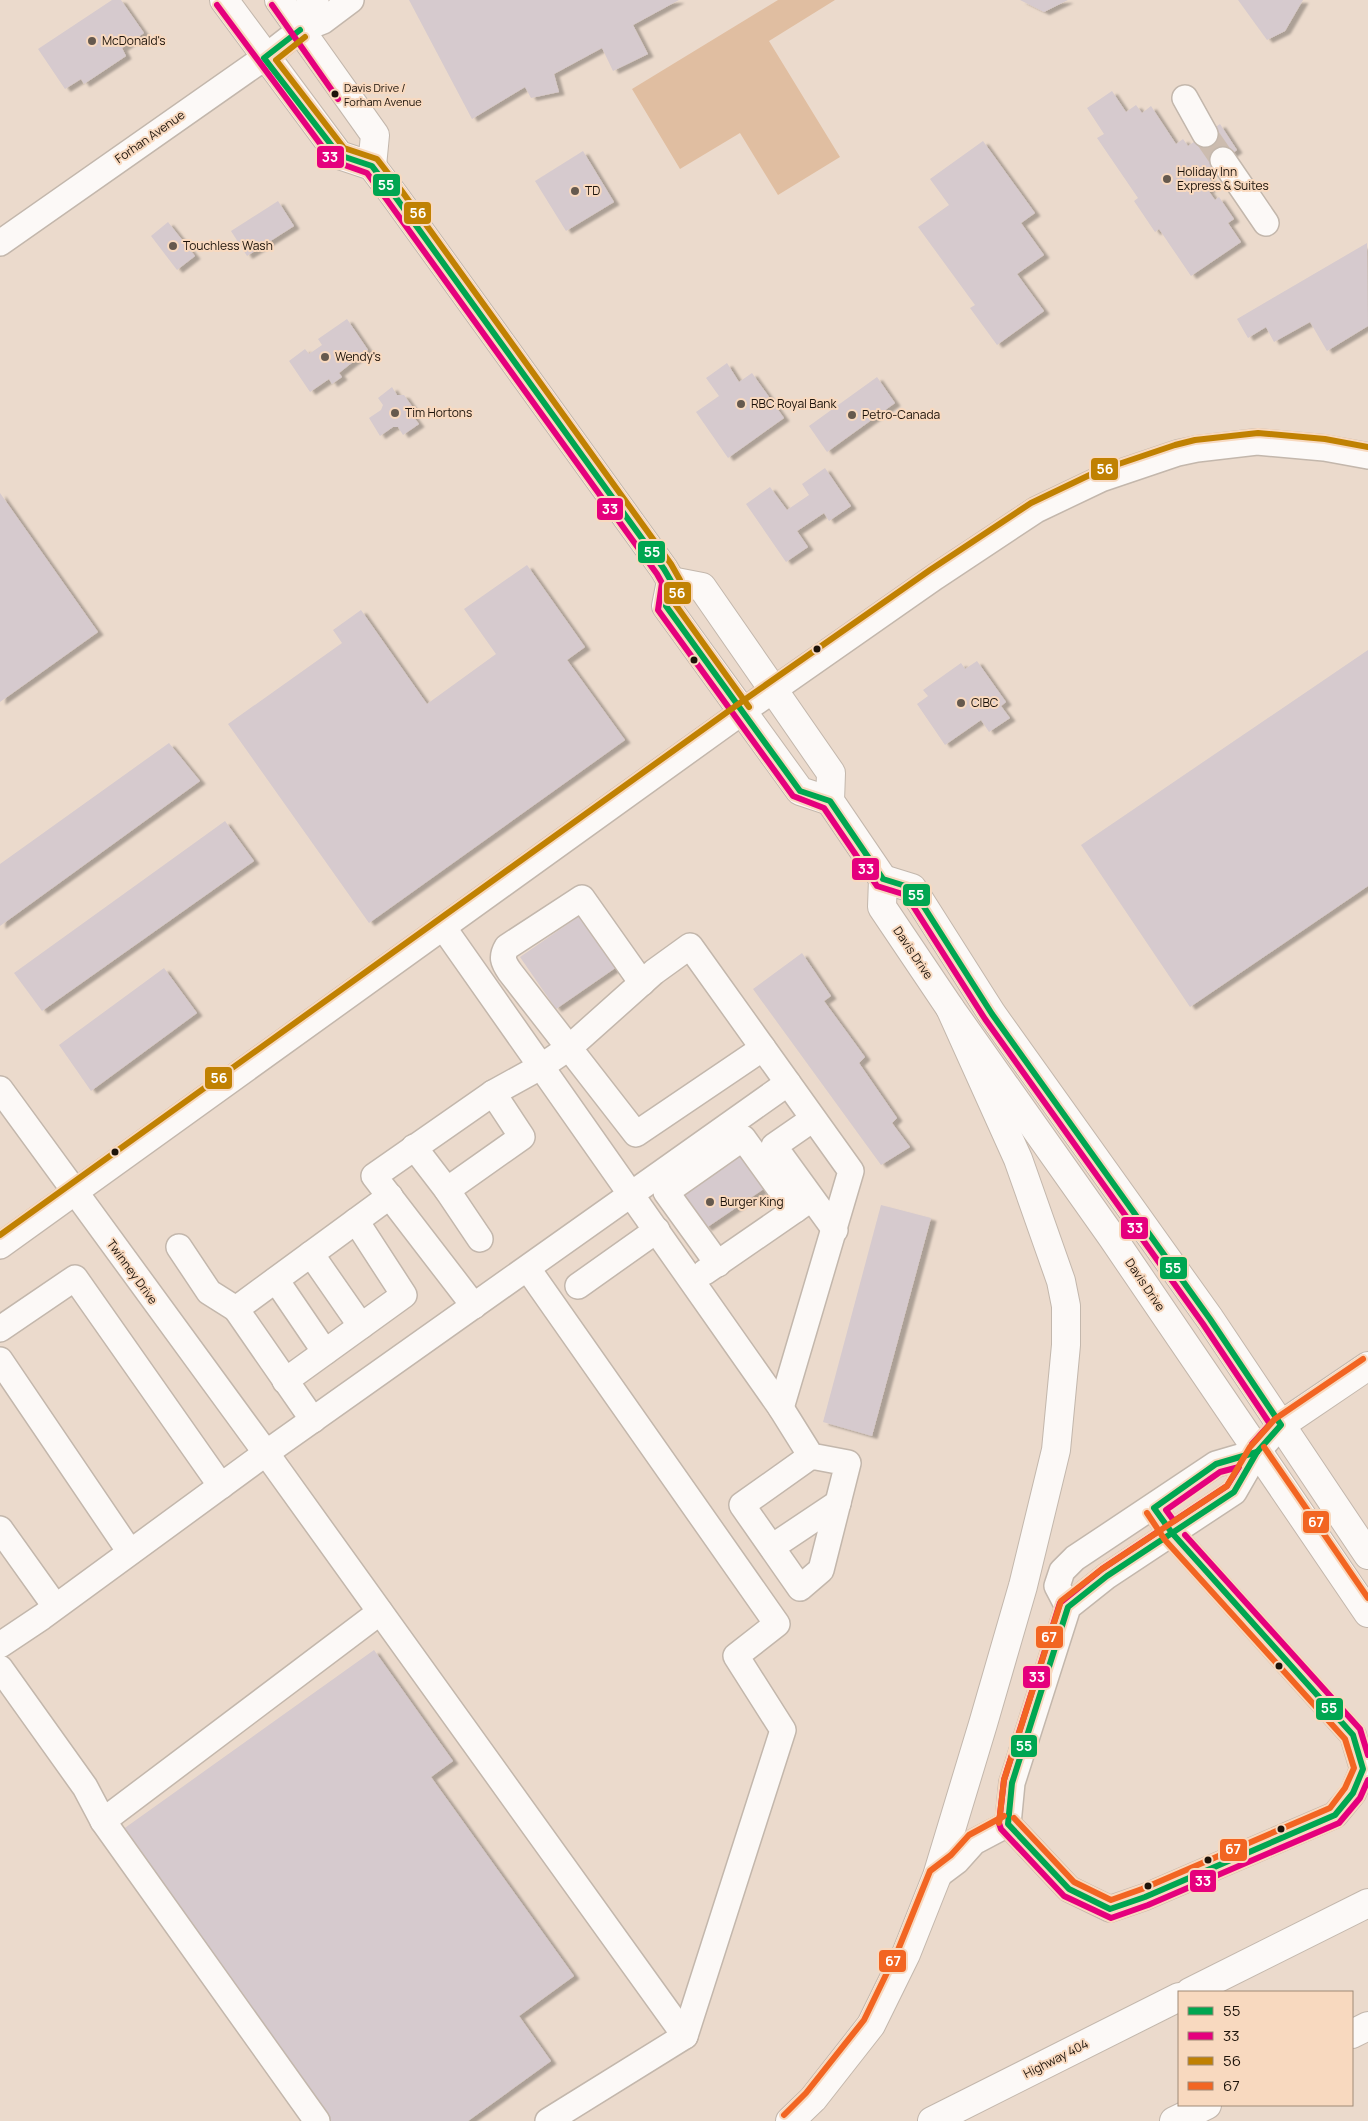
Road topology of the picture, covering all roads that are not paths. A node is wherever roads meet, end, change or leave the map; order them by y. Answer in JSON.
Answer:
{"nodes":[{"id":1,"x":224,"y":0,"type":"edge"},
{"id":2,"x":280,"y":0,"type":"edge"},
{"id":3,"x":316,"y":0,"type":"edge"},
{"id":4,"x":351,"y":0,"type":"edge"},
{"id":5,"x":300,"y":30,"type":"junction"},
{"id":6,"x":264,"y":58,"type":"junction"},
{"id":7,"x":1185,"y":98,"type":"dead end"},
{"id":8,"x":1205,"y":134,"type":"tunnel mouth"},
{"id":9,"x":1223,"y":160,"type":"tunnel mouth"},
{"id":10,"x":372,"y":166,"type":"junction"},
{"id":11,"x":1266,"y":223,"type":"dead end"},
{"id":12,"x":0,"y":243,"type":"edge"},
{"id":13,"x":1368,"y":456,"type":"edge"},
{"id":14,"x":671,"y":581,"type":"junction"},
{"id":15,"x":774,"y":691,"type":"junction"},
{"id":16,"x":742,"y":712,"type":"junction"},
{"id":17,"x":830,"y":800,"type":"junction"},
{"id":18,"x":883,"y":880,"type":"junction"},
{"id":19,"x":443,"y":927,"type":"junction"},
{"id":20,"x":642,"y":983,"type":"junction"},
{"id":21,"x":950,"y":1008,"type":"junction"},
{"id":22,"x":570,"y":1047,"type":"junction"},
{"id":23,"x":763,"y":1048,"type":"junction"},
{"id":24,"x":542,"y":1066,"type":"junction"},
{"id":25,"x":788,"y":1083,"type":"junction"},
{"id":26,"x":0,"y":1089,"type":"edge"},
{"id":27,"x":493,"y":1093,"type":"junction"},
{"id":28,"x":813,"y":1119,"type":"junction"},
{"id":29,"x":414,"y":1147,"type":"junction"},
{"id":30,"x":447,"y":1190,"type":"junction"},
{"id":31,"x":74,"y":1193,"type":"junction"},
{"id":32,"x":632,"y":1195,"type":"junction"},
{"id":33,"x":390,"y":1196,"type":"junction"},
{"id":34,"x":803,"y":1204,"type":"junction"},
{"id":35,"x":356,"y":1221,"type":"junction"},
{"id":36,"x":658,"y":1230,"type":"junction"},
{"id":37,"x":835,"y":1230,"type":"junction"},
{"id":38,"x":480,"y":1239,"type":"dead end"},
{"id":39,"x":0,"y":1246,"type":"edge"},
{"id":40,"x":179,"y":1247,"type":"dead end"},
{"id":41,"x":311,"y":1254,"type":"junction"},
{"id":42,"x":718,"y":1264,"type":"junction"},
{"id":43,"x":528,"y":1269,"type":"junction"},
{"id":44,"x":276,"y":1280,"type":"junction"},
{"id":45,"x":692,"y":1281,"type":"junction"},
{"id":46,"x":578,"y":1286,"type":"dead end"},
{"id":47,"x":474,"y":1306,"type":"junction"},
{"id":48,"x":236,"y":1309,"type":"junction"},
{"id":49,"x":360,"y":1326,"type":"junction"},
{"id":50,"x":0,"y":1329,"type":"edge"},
{"id":51,"x":325,"y":1352,"type":"junction"},
{"id":52,"x":0,"y":1360,"type":"edge"},
{"id":53,"x":1368,"y":1366,"type":"edge"},
{"id":54,"x":285,"y":1381,"type":"junction"},
{"id":55,"x":781,"y":1408,"type":"junction"},
{"id":56,"x":313,"y":1420,"type":"junction"},
{"id":57,"x":1281,"y":1426,"type":"junction"},
{"id":58,"x":1257,"y":1452,"type":"junction"},
{"id":59,"x":266,"y":1453,"type":"junction"},
{"id":60,"x":811,"y":1456,"type":"junction"},
{"id":61,"x":221,"y":1486,"type":"junction"},
{"id":62,"x":838,"y":1503,"type":"junction"},
{"id":63,"x":1154,"y":1508,"type":"junction"},
{"id":64,"x":0,"y":1529,"type":"edge"},
{"id":65,"x":1172,"y":1534,"type":"junction"},
{"id":66,"x":772,"y":1547,"type":"junction"},
{"id":67,"x":130,"y":1552,"type":"junction"},
{"id":68,"x":1368,"y":1555,"type":"edge"},
{"id":69,"x":55,"y":1606,"type":"junction"},
{"id":70,"x":1068,"y":1606,"type":"junction"},
{"id":71,"x":380,"y":1612,"type":"junction"},
{"id":72,"x":1368,"y":1613,"type":"edge"},
{"id":73,"x":0,"y":1645,"type":"edge"},
{"id":74,"x":0,"y":1668,"type":"edge"},
{"id":75,"x":103,"y":1821,"type":"junction"},
{"id":76,"x":1008,"y":1824,"type":"junction"},
{"id":77,"x":936,"y":1876,"type":"junction"},
{"id":78,"x":1368,"y":1903,"type":"edge"},
{"id":79,"x":1192,"y":1991,"type":"edge"},
{"id":80,"x":1178,"y":1998,"type":"edge"},
{"id":81,"x":1368,"y":2026,"type":"edge"},
{"id":82,"x":1353,"y":2034,"type":"edge"},
{"id":83,"x":685,"y":2036,"type":"junction"},
{"id":84,"x":1205,"y":2106,"type":"edge"},
{"id":85,"x":317,"y":2121,"type":"edge"},
{"id":86,"x":548,"y":2121,"type":"edge"},
{"id":87,"x":790,"y":2121,"type":"edge"},
{"id":88,"x":932,"y":2121,"type":"edge"},
{"id":89,"x":1174,"y":2121,"type":"edge"}],
"edges":[{"from":1,"to":6,"type":"main road"},
{"from":2,"to":5,"type":"main road"},
{"from":3,"to":5,"type":"street"},
{"from":4,"to":5,"type":"street","name":"Forhan Avenue"},
{"from":5,"to":6,"type":"street","name":"Forhan Avenue"},
{"from":5,"to":10,"type":"main road"},
{"from":6,"to":10,"type":"main road"},
{"from":6,"to":12,"type":"street","name":"Forhan Avenue"},
{"from":7,"to":8,"type":"street"},
{"from":9,"to":11,"type":"street"},
{"from":10,"to":14,"type":"main road"},
{"from":13,"to":15,"type":"street"},
{"from":14,"to":15,"type":"main road"},
{"from":14,"to":16,"type":"main road"},
{"from":15,"to":16,"type":"street"},
{"from":15,"to":17,"type":"main road"},
{"from":16,"to":17,"type":"main road"},
{"from":16,"to":19,"type":"street"},
{"from":17,"to":18,"type":"main road"},
{"from":18,"to":21,"type":"main road","name":"Davis Drive"},
{"from":18,"to":57,"type":"main road"},
{"from":19,"to":24,"type":"street"},
{"from":19,"to":31,"type":"street"},
{"from":20,"to":22,"type":"street"},
{"from":20,"to":22,"type":"street"},
{"from":20,"to":23,"type":"street"},
{"from":21,"to":58,"type":"main road","name":"Davis Drive"},
{"from":21,"to":77,"type":"main road"},
{"from":22,"to":23,"type":"street"},
{"from":22,"to":24,"type":"street"},
{"from":23,"to":25,"type":"street"},
{"from":24,"to":27,"type":"street"},
{"from":24,"to":32,"type":"street"},
{"from":25,"to":28,"type":"street"},
{"from":25,"to":32,"type":"street"},
{"from":26,"to":31,"type":"street","name":"Twinney Drive"},
{"from":27,"to":29,"type":"street"},
{"from":27,"to":30,"type":"street"},
{"from":28,"to":34,"type":"street"},
{"from":28,"to":37,"type":"street"},
{"from":29,"to":30,"type":"street"},
{"from":29,"to":33,"type":"street"},
{"from":30,"to":38,"type":"street"},
{"from":31,"to":39,"type":"street"},
{"from":31,"to":59,"type":"street","name":"Twinney Drive"},
{"from":32,"to":36,"type":"street"},
{"from":32,"to":43,"type":"street"},
{"from":33,"to":35,"type":"street"},
{"from":33,"to":47,"type":"street"},
{"from":34,"to":37,"type":"street"},
{"from":34,"to":42,"type":"street"},
{"from":34,"to":42,"type":"street"},
{"from":35,"to":41,"type":"street"},
{"from":35,"to":49,"type":"street"},
{"from":36,"to":45,"type":"street"},
{"from":36,"to":46,"type":"street"},
{"from":37,"to":55,"type":"street"},
{"from":40,"to":48,"type":"street"},
{"from":41,"to":44,"type":"street"},
{"from":41,"to":49,"type":"street"},
{"from":42,"to":45,"type":"street"},
{"from":43,"to":47,"type":"street"},
{"from":43,"to":83,"type":"street"},
{"from":44,"to":48,"type":"street"},
{"from":44,"to":51,"type":"street"},
{"from":45,"to":55,"type":"street"},
{"from":47,"to":56,"type":"street"},
{"from":48,"to":54,"type":"street"},
{"from":49,"to":51,"type":"street"},
{"from":50,"to":61,"type":"street"},
{"from":51,"to":54,"type":"street"},
{"from":52,"to":67,"type":"street"},
{"from":53,"to":57,"type":"main road"},
{"from":54,"to":56,"type":"street"},
{"from":55,"to":60,"type":"street"},
{"from":56,"to":59,"type":"street"},
{"from":57,"to":58,"type":"street"},
{"from":57,"to":68,"type":"main road"},
{"from":58,"to":63,"type":"street"},
{"from":58,"to":65,"type":"street"},
{"from":58,"to":72,"type":"main road","name":"Davis Drive"},
{"from":59,"to":61,"type":"street"},
{"from":59,"to":71,"type":"street","name":"Twinney Drive"},
{"from":60,"to":62,"type":"street"},
{"from":60,"to":66,"type":"street"},
{"from":61,"to":67,"type":"street"},
{"from":62,"to":66,"type":"street"},
{"from":62,"to":66,"type":"street"},
{"from":63,"to":65,"type":"street"},
{"from":63,"to":70,"type":"street"},
{"from":64,"to":69,"type":"street"},
{"from":65,"to":70,"type":"street"},
{"from":65,"to":76,"type":"street"},
{"from":67,"to":69,"type":"street"},
{"from":69,"to":73,"type":"street"},
{"from":70,"to":76,"type":"street"},
{"from":71,"to":75,"type":"street"},
{"from":71,"to":83,"type":"street","name":"Twinney Drive"},
{"from":74,"to":75,"type":"street"},
{"from":75,"to":85,"type":"street"},
{"from":76,"to":77,"type":"street"},
{"from":77,"to":87,"type":"main road"},
{"from":78,"to":79,"type":"main road"},
{"from":80,"to":88,"type":"main road","name":"Highway 404"},
{"from":81,"to":82,"type":"main road"},
{"from":83,"to":86,"type":"street"},
{"from":84,"to":89,"type":"main road"}]}
